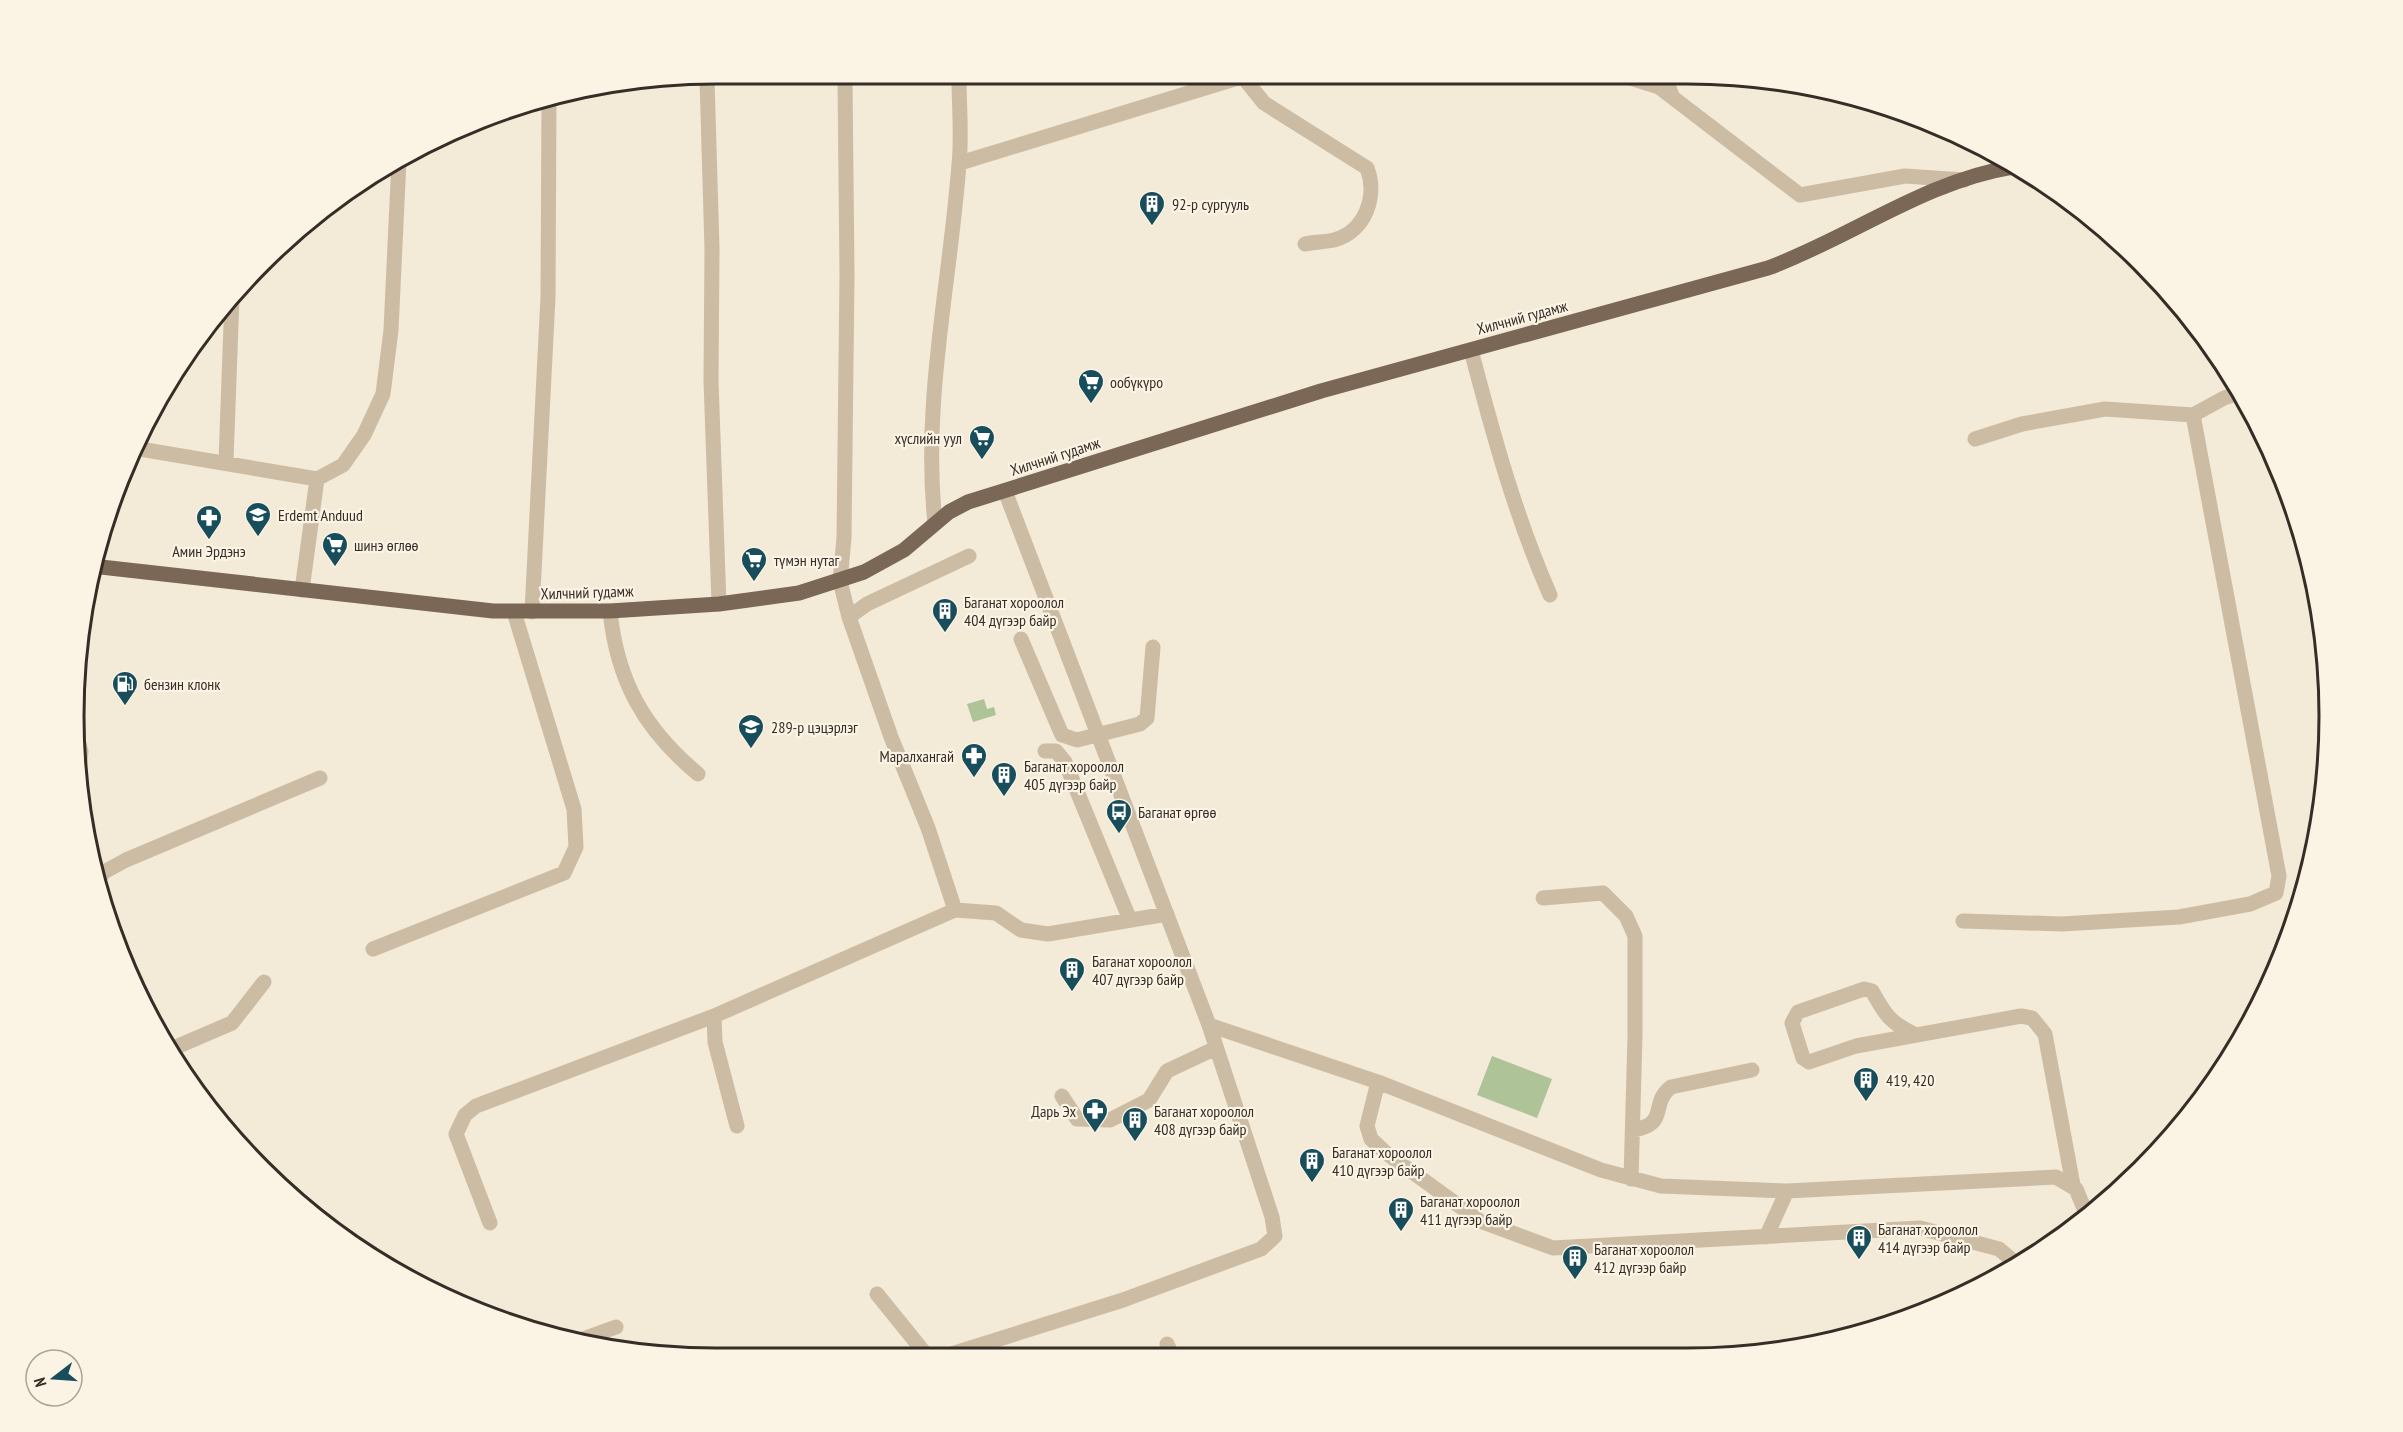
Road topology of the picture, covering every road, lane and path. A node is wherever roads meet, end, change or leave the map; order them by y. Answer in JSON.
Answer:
{"nodes":[{"id":1,"x":707,"y":84,"type":"edge"},
{"id":2,"x":844,"y":84,"type":"edge"},
{"id":3,"x":959,"y":84,"type":"edge"},
{"id":4,"x":1219,"y":84,"type":"edge"},
{"id":5,"x":1248,"y":84,"type":"edge"},
{"id":6,"x":1650,"y":84,"type":"edge"},
{"id":7,"x":1668,"y":84,"type":"edge"},
{"id":8,"x":1673,"y":98,"type":"junction"},
{"id":9,"x":549,"y":107,"type":"edge"},
{"id":10,"x":960,"y":163,"type":"junction"},
{"id":11,"x":2003,"y":169,"type":"edge"},
{"id":12,"x":399,"y":170,"type":"edge"},
{"id":13,"x":1964,"y":180,"type":"junction"},
{"id":14,"x":1305,"y":244,"type":"dead end"},
{"id":15,"x":232,"y":311,"type":"edge"},
{"id":16,"x":1471,"y":350,"type":"junction"},
{"id":17,"x":2231,"y":396,"type":"edge"},
{"id":18,"x":2193,"y":415,"type":"junction"},
{"id":19,"x":1975,"y":439,"type":"dead end"},
{"id":20,"x":143,"y":449,"type":"edge"},
{"id":21,"x":226,"y":462,"type":"junction"},
{"id":22,"x":317,"y":479,"type":"junction"},
{"id":23,"x":1005,"y":491,"type":"junction"},
{"id":24,"x":935,"y":523,"type":"junction"},
{"id":25,"x":969,"y":556,"type":"dead end"},
{"id":26,"x":102,"y":567,"type":"edge"},
{"id":27,"x":840,"y":581,"type":"junction"},
{"id":28,"x":302,"y":590,"type":"junction"},
{"id":29,"x":1550,"y":595,"type":"dead end"},
{"id":30,"x":719,"y":604,"type":"junction"},
{"id":31,"x":610,"y":611,"type":"junction"},
{"id":32,"x":514,"y":612,"type":"junction"},
{"id":33,"x":532,"y":612,"type":"junction"},
{"id":34,"x":849,"y":616,"type":"junction"},
{"id":35,"x":1021,"y":639,"type":"dead end"},
{"id":36,"x":1153,"y":647,"type":"dead end"},
{"id":37,"x":1099,"y":734,"type":"junction"},
{"id":38,"x":1045,"y":751,"type":"dead end"},
{"id":39,"x":698,"y":774,"type":"dead end"},
{"id":40,"x":320,"y":777,"type":"dead end"},
{"id":41,"x":104,"y":872,"type":"edge"},
{"id":42,"x":1543,"y":898,"type":"dead end"},
{"id":43,"x":955,"y":910,"type":"junction"},
{"id":44,"x":1167,"y":914,"type":"junction"},
{"id":45,"x":1130,"y":920,"type":"junction"},
{"id":46,"x":1963,"y":921,"type":"dead end"},
{"id":47,"x":373,"y":949,"type":"dead end"},
{"id":48,"x":264,"y":982,"type":"dead end"},
{"id":49,"x":714,"y":1016,"type":"junction"},
{"id":50,"x":1209,"y":1025,"type":"junction"},
{"id":51,"x":1914,"y":1034,"type":"junction"},
{"id":52,"x":178,"y":1046,"type":"edge"},
{"id":53,"x":1216,"y":1048,"type":"junction"},
{"id":54,"x":1752,"y":1070,"type":"dead end"},
{"id":55,"x":1378,"y":1082,"type":"junction"},
{"id":56,"x":1062,"y":1096,"type":"dead end"},
{"id":57,"x":737,"y":1126,"type":"dead end"},
{"id":58,"x":1633,"y":1130,"type":"junction"},
{"id":59,"x":1631,"y":1179,"type":"junction"},
{"id":60,"x":2073,"y":1185,"type":"junction"},
{"id":61,"x":1787,"y":1191,"type":"junction"},
{"id":62,"x":2084,"y":1207,"type":"edge"},
{"id":63,"x":490,"y":1223,"type":"dead end"},
{"id":64,"x":1766,"y":1237,"type":"junction"},
{"id":65,"x":2010,"y":1258,"type":"edge"},
{"id":66,"x":877,"y":1294,"type":"dead end"},
{"id":67,"x":616,"y":1327,"type":"dead end"},
{"id":68,"x":592,"y":1336,"type":"edge"},
{"id":69,"x":921,"y":1348,"type":"edge"},
{"id":70,"x":971,"y":1348,"type":"edge"}],
"edges":[{"from":1,"to":30,"type":"street"},
{"from":2,"to":27,"type":"street"},
{"from":3,"to":10,"type":"street"},
{"from":4,"to":10,"type":"street"},
{"from":5,"to":14,"type":"street"},
{"from":6,"to":8,"type":"street"},
{"from":7,"to":8,"type":"street"},
{"from":8,"to":13,"type":"street"},
{"from":9,"to":33,"type":"street"},
{"from":10,"to":24,"type":"street"},
{"from":11,"to":13,"type":"main road","name":"Хилчний гудамж"},
{"from":12,"to":22,"type":"street"},
{"from":13,"to":16,"type":"main road","name":"Хилчний гудамж"},
{"from":15,"to":21,"type":"street"},
{"from":16,"to":23,"type":"main road","name":"Хилчний гудамж"},
{"from":16,"to":29,"type":"street"},
{"from":17,"to":18,"type":"street"},
{"from":18,"to":19,"type":"street"},
{"from":18,"to":46,"type":"street"},
{"from":20,"to":21,"type":"street"},
{"from":21,"to":22,"type":"street"},
{"from":22,"to":28,"type":"street"},
{"from":23,"to":24,"type":"main road","name":"Хилчний гудамж"},
{"from":23,"to":37,"type":"street"},
{"from":24,"to":27,"type":"main road","name":"Хилчний гудамж"},
{"from":25,"to":34,"type":"street"},
{"from":26,"to":28,"type":"main road","name":"Хилчний гудамж"},
{"from":27,"to":30,"type":"main road","name":"Хилчний гудамж"},
{"from":27,"to":34,"type":"street"},
{"from":28,"to":32,"type":"main road","name":"Хилчний гудамж"},
{"from":30,"to":31,"type":"main road","name":"Хилчний гудамж"},
{"from":31,"to":33,"type":"main road","name":"Хилчний гудамж"},
{"from":31,"to":39,"type":"street"},
{"from":32,"to":33,"type":"main road","name":"Хилчний гудамж"},
{"from":32,"to":47,"type":"street"},
{"from":34,"to":43,"type":"street"},
{"from":35,"to":37,"type":"street"},
{"from":36,"to":37,"type":"street"},
{"from":37,"to":44,"type":"street"},
{"from":38,"to":45,"type":"street"},
{"from":40,"to":41,"type":"street"},
{"from":42,"to":58,"type":"street"},
{"from":43,"to":45,"type":"street"},
{"from":43,"to":49,"type":"street"},
{"from":44,"to":45,"type":"street"},
{"from":44,"to":50,"type":"street"},
{"from":48,"to":52,"type":"street"},
{"from":49,"to":57,"type":"street"},
{"from":49,"to":63,"type":"street"},
{"from":50,"to":53,"type":"street"},
{"from":50,"to":55,"type":"street"},
{"from":51,"to":51,"type":"street"},
{"from":51,"to":60,"type":"street"},
{"from":53,"to":56,"type":"street"},
{"from":53,"to":70,"type":"street"},
{"from":54,"to":58,"type":"street"},
{"from":55,"to":59,"type":"street"},
{"from":55,"to":64,"type":"street"},
{"from":58,"to":59,"type":"street"},
{"from":59,"to":61,"type":"street"},
{"from":60,"to":61,"type":"street"},
{"from":60,"to":62,"type":"street"},
{"from":61,"to":64,"type":"street"},
{"from":64,"to":65,"type":"street"},
{"from":66,"to":69,"type":"street"},
{"from":67,"to":68,"type":"street"}]}
